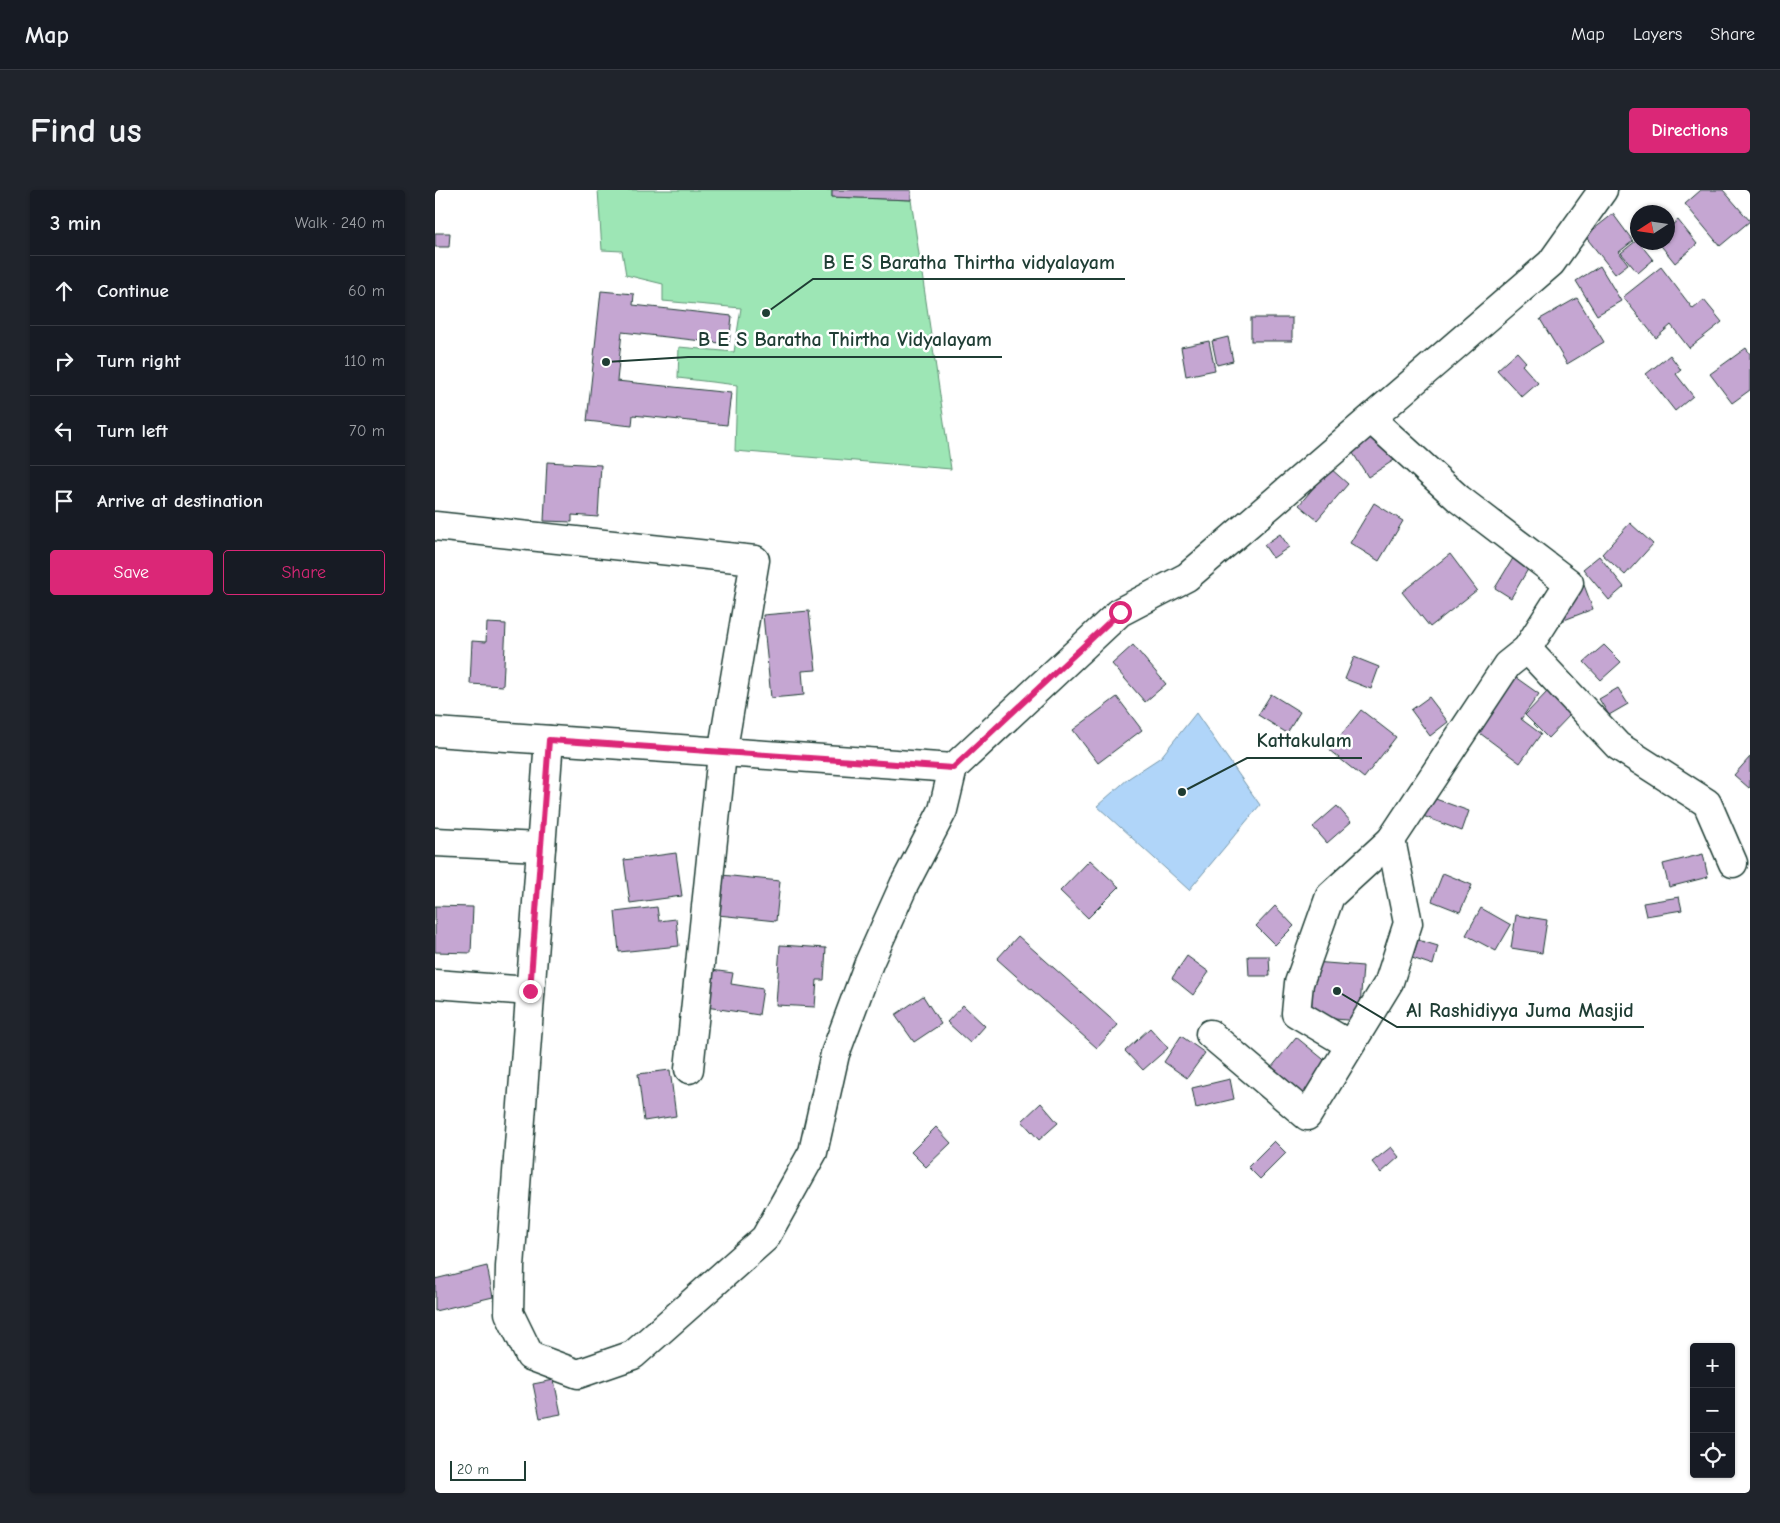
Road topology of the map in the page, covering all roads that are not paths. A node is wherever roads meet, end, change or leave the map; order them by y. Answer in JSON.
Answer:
{"nodes":[{"id":1,"x":1603,"y":190,"type":"edge"},
{"id":2,"x":1371,"y":419,"type":"junction"},
{"id":3,"x":435,"y":526,"type":"edge"},
{"id":4,"x":1527,"y":649,"type":"junction"},
{"id":5,"x":435,"y":732,"type":"edge"},
{"id":6,"x":549,"y":740,"type":"junction"},
{"id":7,"x":722,"y":754,"type":"junction"},
{"id":8,"x":953,"y":768,"type":"junction"},
{"id":9,"x":1391,"y":840,"type":"junction"},
{"id":10,"x":435,"y":842,"type":"edge"},
{"id":11,"x":541,"y":847,"type":"junction"},
{"id":12,"x":1733,"y":863,"type":"dead end"},
{"id":13,"x":435,"y":984,"type":"edge"},
{"id":14,"x":530,"y":991,"type":"junction"},
{"id":15,"x":1210,"y":1034,"type":"dead end"},
{"id":16,"x":1351,"y":1045,"type":"junction"},
{"id":17,"x":689,"y":1069,"type":"dead end"}],
"edges":[{"from":1,"to":2,"type":"street"},
{"from":2,"to":4,"type":"street"},
{"from":2,"to":8,"type":"street"},
{"from":3,"to":7,"type":"street"},
{"from":4,"to":9,"type":"street"},
{"from":4,"to":12,"type":"street"},
{"from":5,"to":6,"type":"street"},
{"from":6,"to":7,"type":"street"},
{"from":6,"to":11,"type":"street"},
{"from":7,"to":8,"type":"street"},
{"from":7,"to":17,"type":"street"},
{"from":8,"to":14,"type":"street"},
{"from":9,"to":16,"type":"street"},
{"from":9,"to":16,"type":"street"},
{"from":10,"to":11,"type":"street"},
{"from":11,"to":14,"type":"street"},
{"from":13,"to":14,"type":"street"},
{"from":15,"to":16,"type":"street"}]}
